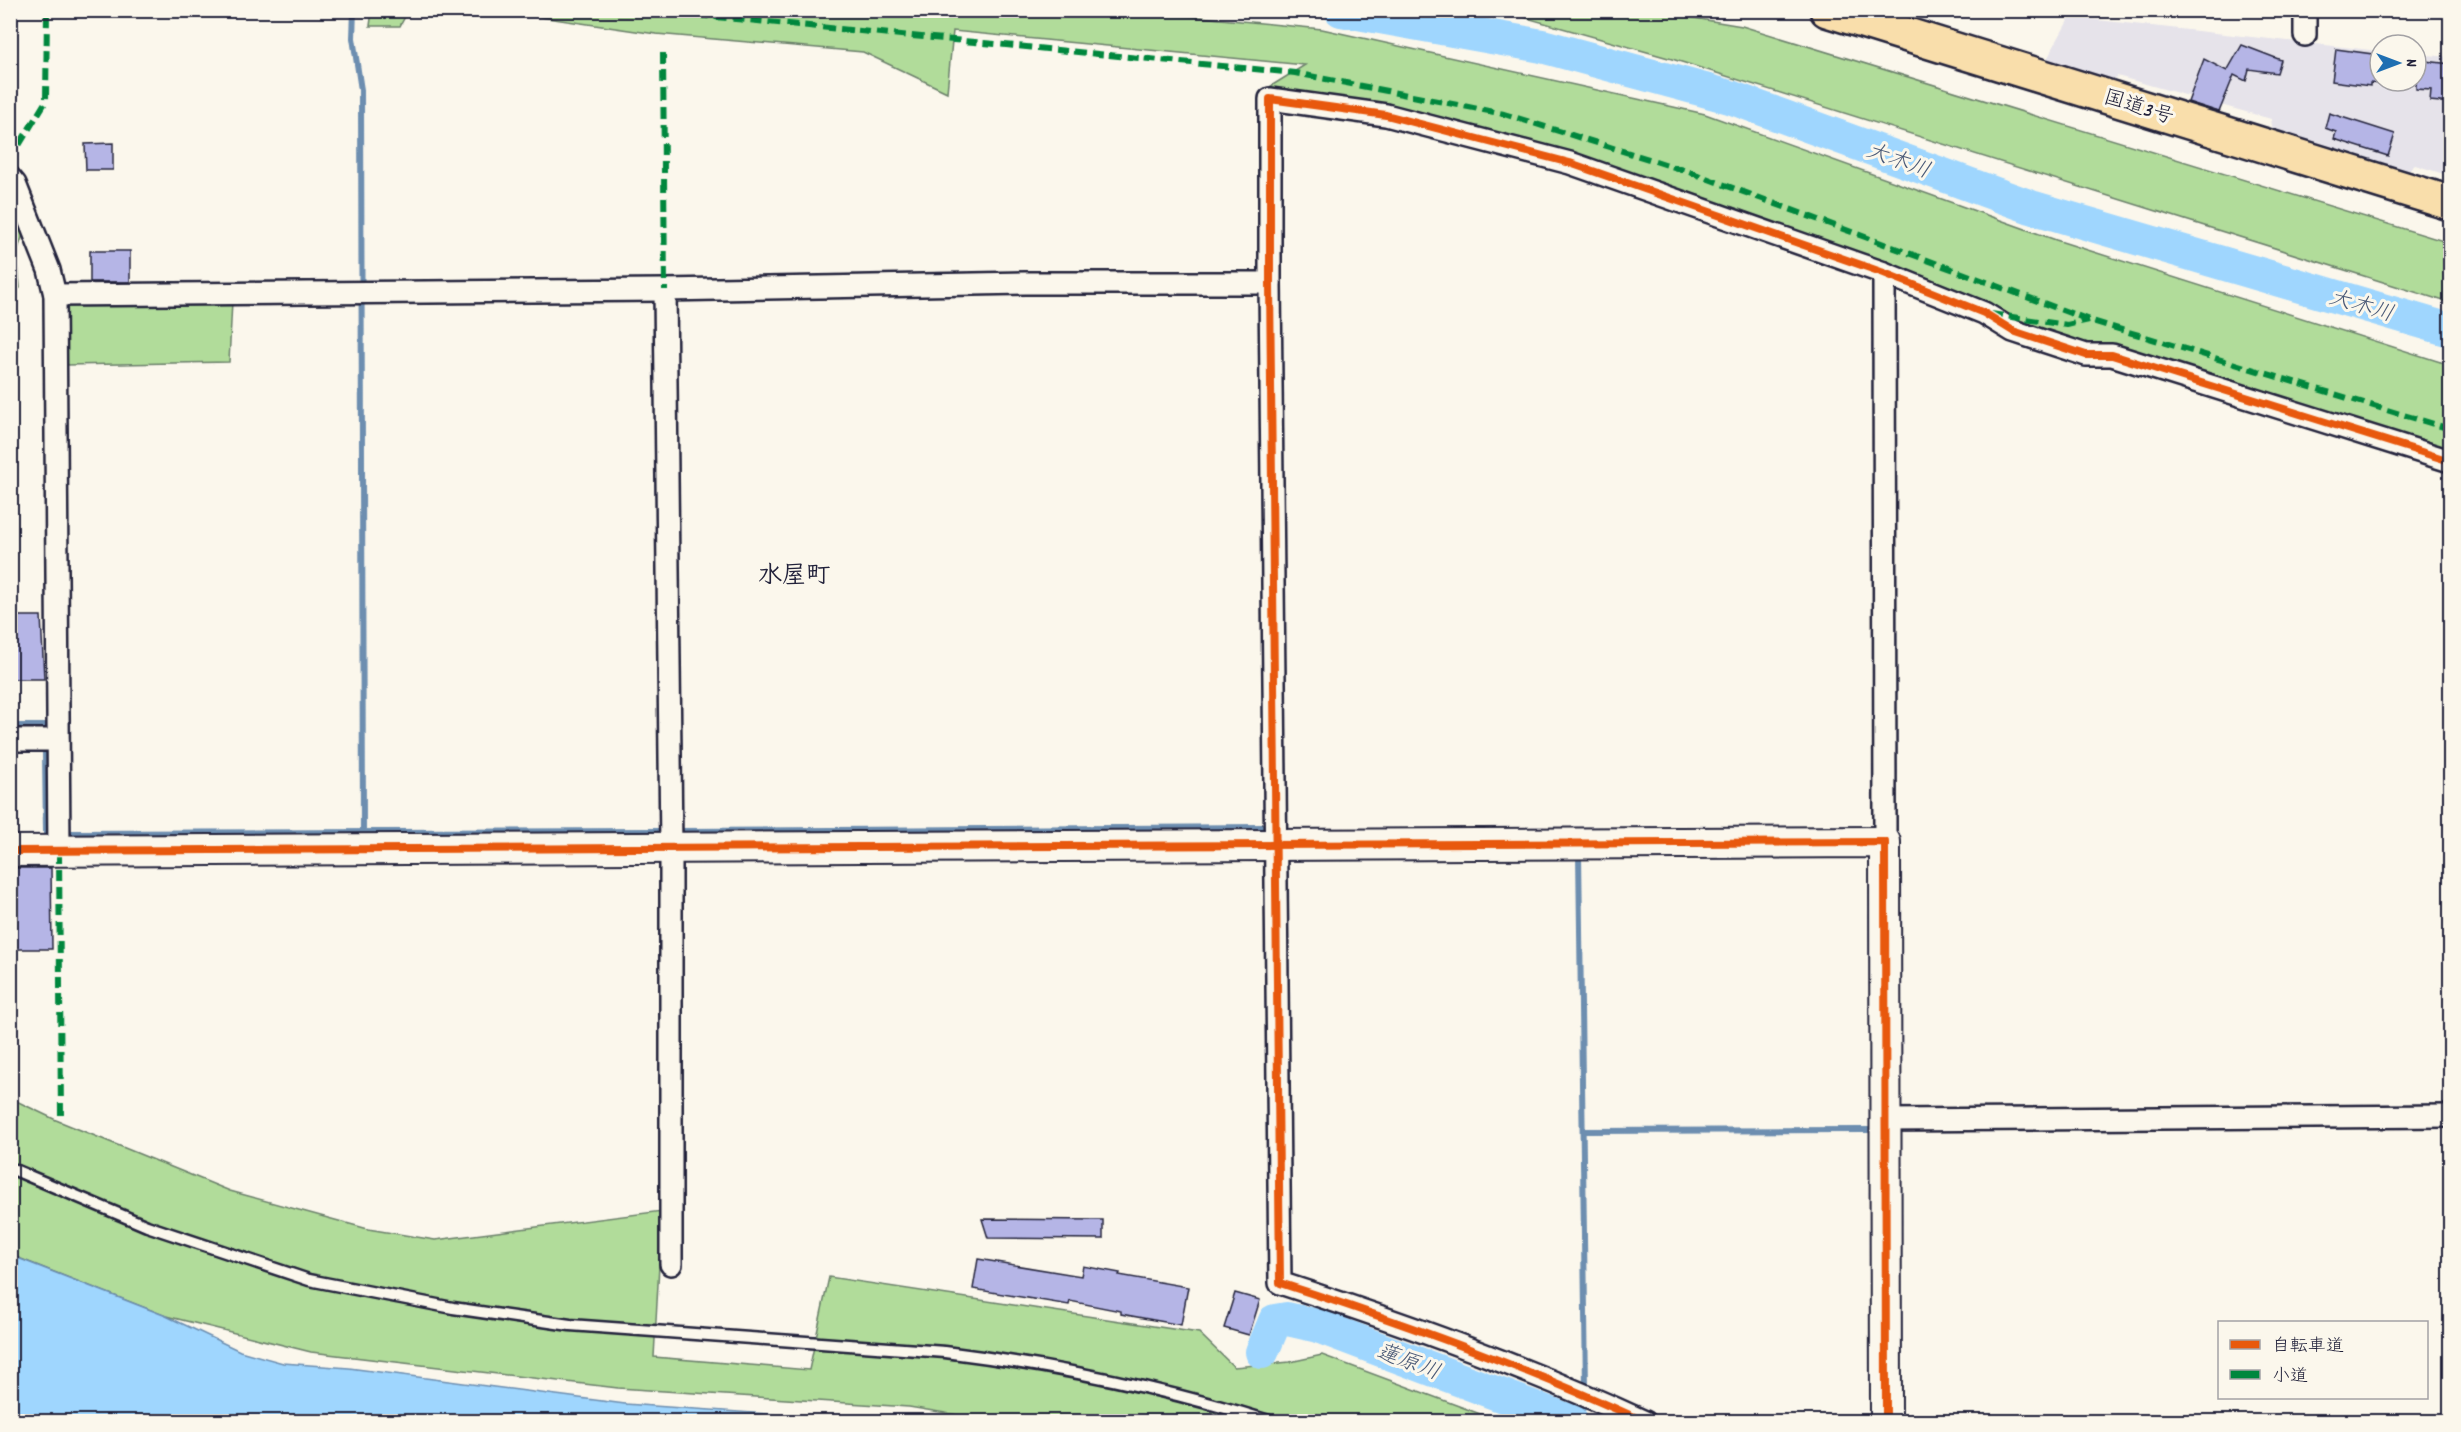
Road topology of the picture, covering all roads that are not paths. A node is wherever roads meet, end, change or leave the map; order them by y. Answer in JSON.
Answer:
{"nodes":[{"id":1,"x":1827,"y":10,"type":"edge"},
{"id":2,"x":2305,"y":10,"type":"edge"},
{"id":3,"x":2305,"y":35,"type":"dead end"},
{"id":4,"x":10,"y":178,"type":"edge"},
{"id":5,"x":2451,"y":203,"type":"edge"},
{"id":6,"x":1884,"y":273,"type":"junction"},
{"id":7,"x":1270,"y":283,"type":"junction"},
{"id":8,"x":665,"y":290,"type":"junction"},
{"id":9,"x":55,"y":295,"type":"junction"},
{"id":10,"x":2451,"y":461,"type":"edge"},
{"id":11,"x":10,"y":740,"type":"edge"},
{"id":12,"x":58,"y":740,"type":"junction"},
{"id":13,"x":1885,"y":842,"type":"junction"},
{"id":14,"x":1277,"y":845,"type":"junction"},
{"id":15,"x":671,"y":848,"type":"junction"},
{"id":16,"x":10,"y":851,"type":"edge"},
{"id":17,"x":59,"y":851,"type":"junction"},
{"id":18,"x":2451,"y":1116,"type":"edge"},
{"id":19,"x":1885,"y":1120,"type":"junction"},
{"id":20,"x":10,"y":1168,"type":"edge"},
{"id":21,"x":671,"y":1264,"type":"dead end"},
{"id":22,"x":1272,"y":1422,"type":"edge"},
{"id":23,"x":1645,"y":1422,"type":"edge"},
{"id":24,"x":1886,"y":1422,"type":"edge"}],
"edges":[{"from":1,"to":5,"type":"highway","name":"国道3号"},
{"from":2,"to":3,"type":"street"},
{"from":4,"to":9,"type":"street"},
{"from":6,"to":7,"type":"street"},
{"from":6,"to":10,"type":"street"},
{"from":6,"to":13,"type":"street"},
{"from":7,"to":8,"type":"street"},
{"from":7,"to":14,"type":"street"},
{"from":8,"to":9,"type":"street"},
{"from":8,"to":15,"type":"street"},
{"from":9,"to":12,"type":"street"},
{"from":11,"to":12,"type":"street"},
{"from":12,"to":17,"type":"street"},
{"from":13,"to":14,"type":"street"},
{"from":13,"to":19,"type":"street"},
{"from":14,"to":15,"type":"street"},
{"from":14,"to":23,"type":"street"},
{"from":15,"to":17,"type":"street"},
{"from":15,"to":21,"type":"street"},
{"from":16,"to":17,"type":"street"},
{"from":18,"to":19,"type":"street"},
{"from":19,"to":24,"type":"street"},
{"from":20,"to":22,"type":"lane"}]}
